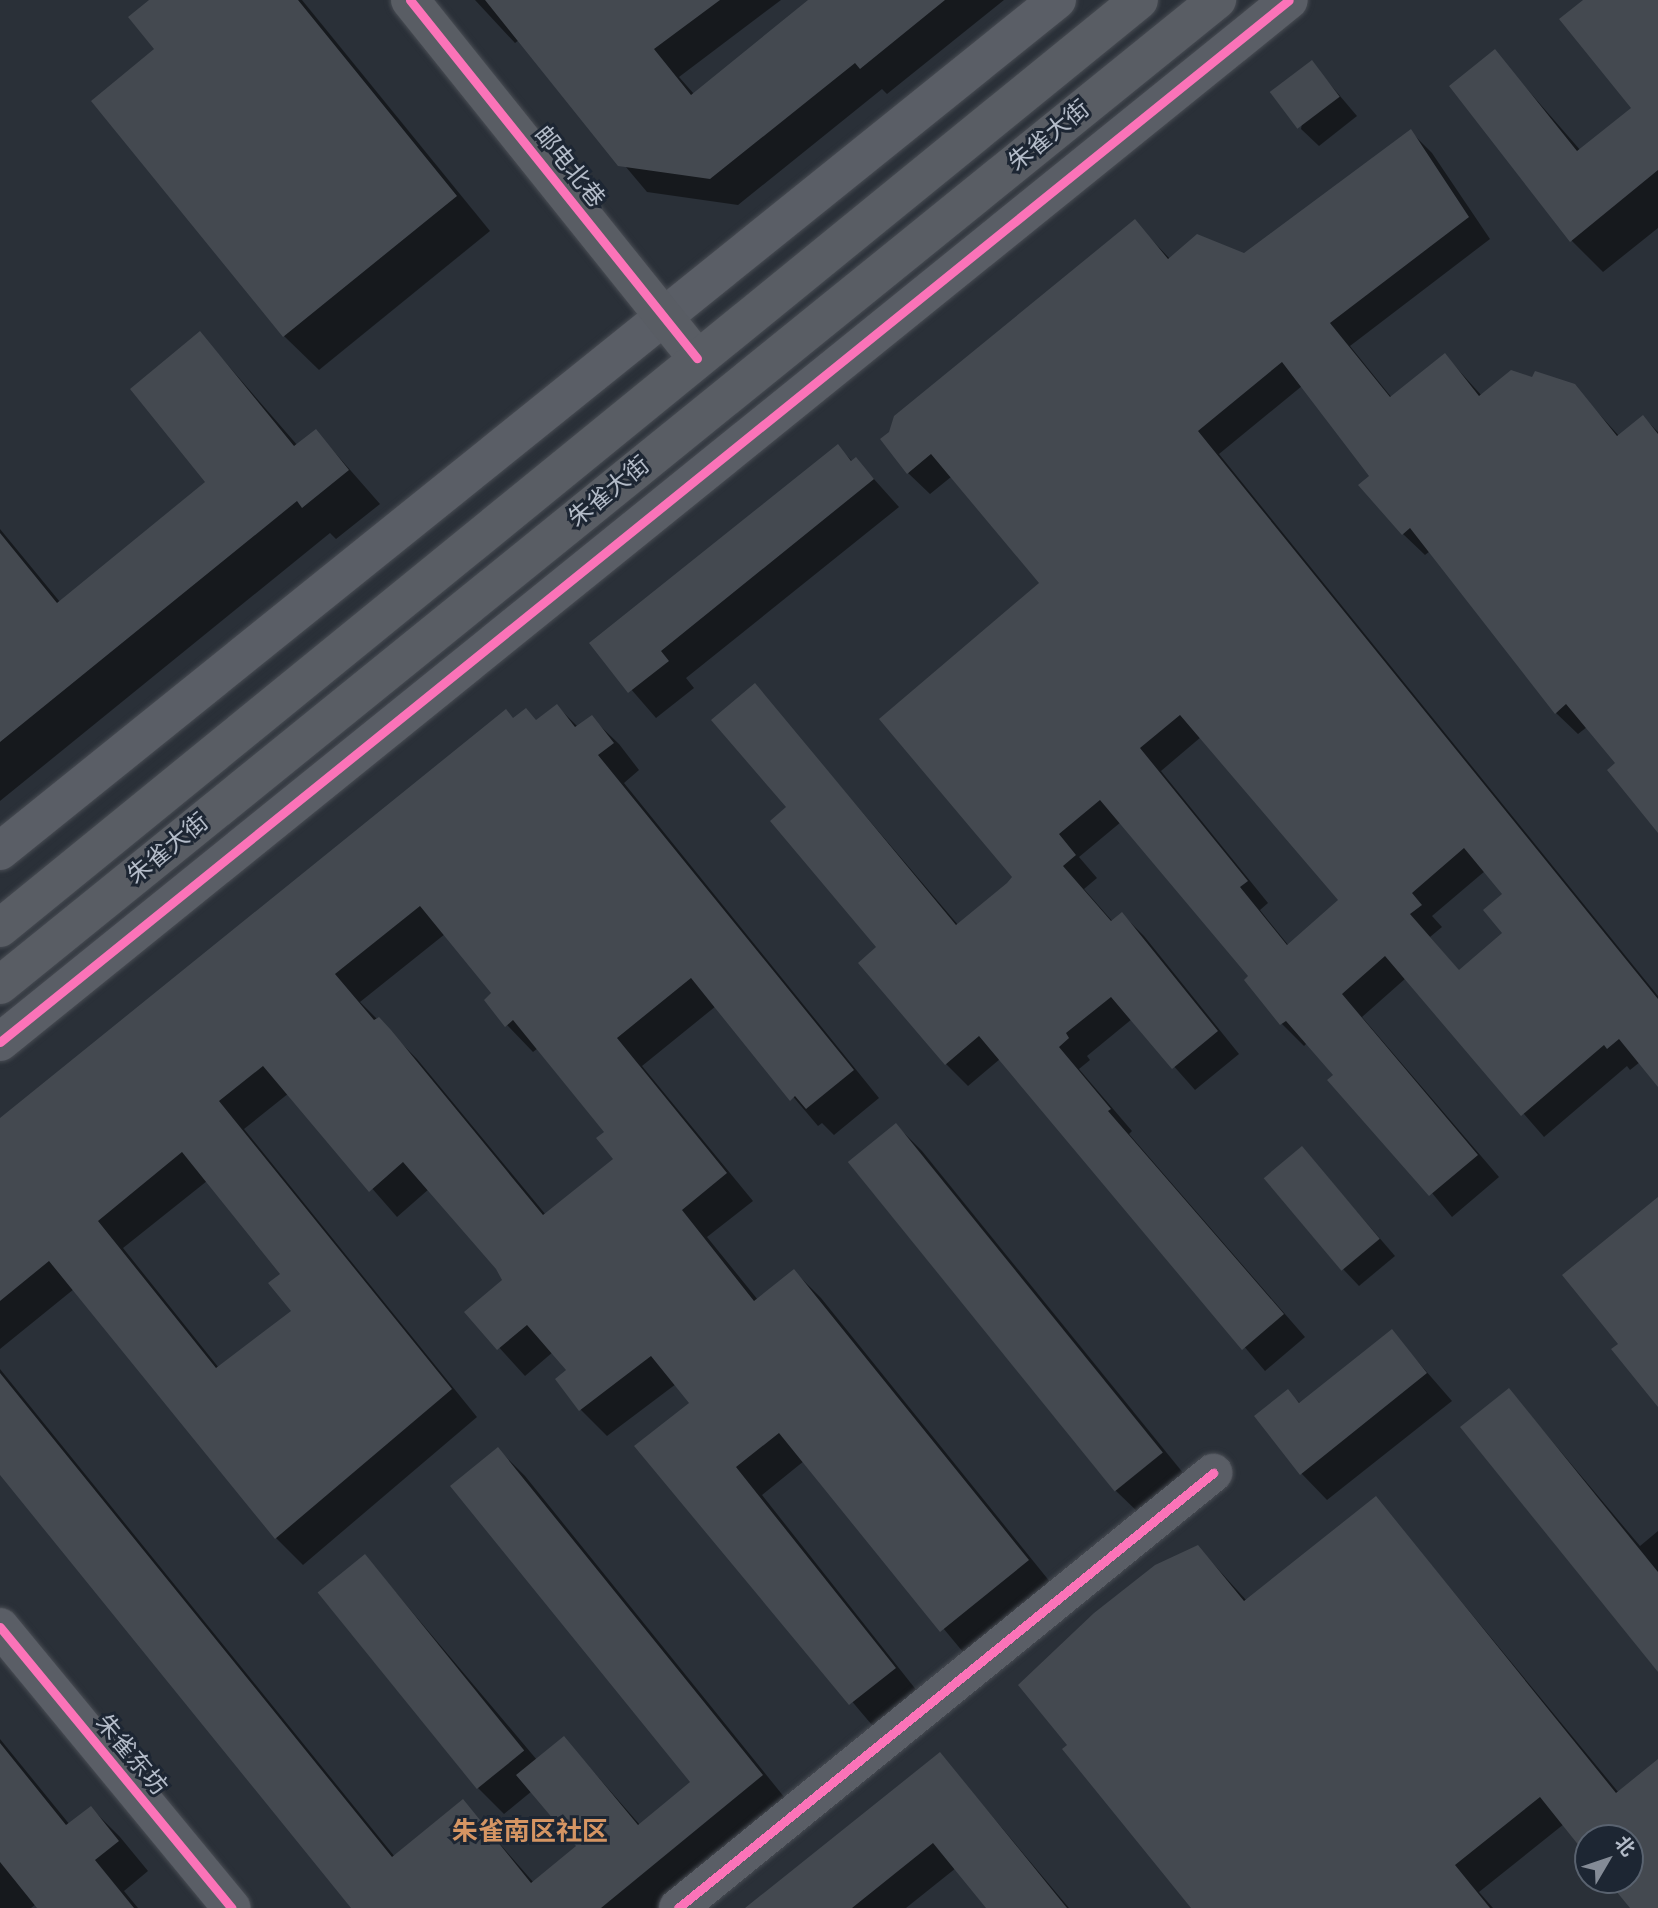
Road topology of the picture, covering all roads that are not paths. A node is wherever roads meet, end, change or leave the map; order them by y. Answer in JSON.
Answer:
{"nodes":[{"id":1,"x":410,"y":0,"type":"edge"},
{"id":2,"x":1057,"y":0,"type":"edge"},
{"id":3,"x":1139,"y":0,"type":"edge"},
{"id":4,"x":1217,"y":0,"type":"edge"},
{"id":5,"x":1289,"y":0,"type":"edge"},
{"id":6,"x":664,"y":316,"type":"junction"},
{"id":7,"x":697,"y":358,"type":"junction"},
{"id":8,"x":0,"y":851,"type":"edge"},
{"id":9,"x":0,"y":928,"type":"edge"},
{"id":10,"x":0,"y":985,"type":"edge"},
{"id":11,"x":0,"y":1042,"type":"edge"},
{"id":12,"x":1213,"y":1473,"type":"dead end"},
{"id":13,"x":0,"y":1627,"type":"edge"},
{"id":14,"x":232,"y":1908,"type":"edge"},
{"id":15,"x":678,"y":1908,"type":"edge"}],
"edges":[{"from":1,"to":6,"type":"main road","name":"邮电北巷"},
{"from":2,"to":6,"type":"street"},
{"from":3,"to":7,"type":"main road","name":"朱雀大街"},
{"from":4,"to":10,"type":"main road","name":"朱雀大街"},
{"from":5,"to":11,"type":"street"},
{"from":6,"to":7,"type":"main road","name":"邮电北巷"},
{"from":6,"to":8,"type":"street"},
{"from":7,"to":9,"type":"main road","name":"朱雀大街"},
{"from":12,"to":15,"type":"street"},
{"from":13,"to":14,"type":"street","name":"朱雀东坊"}]}
